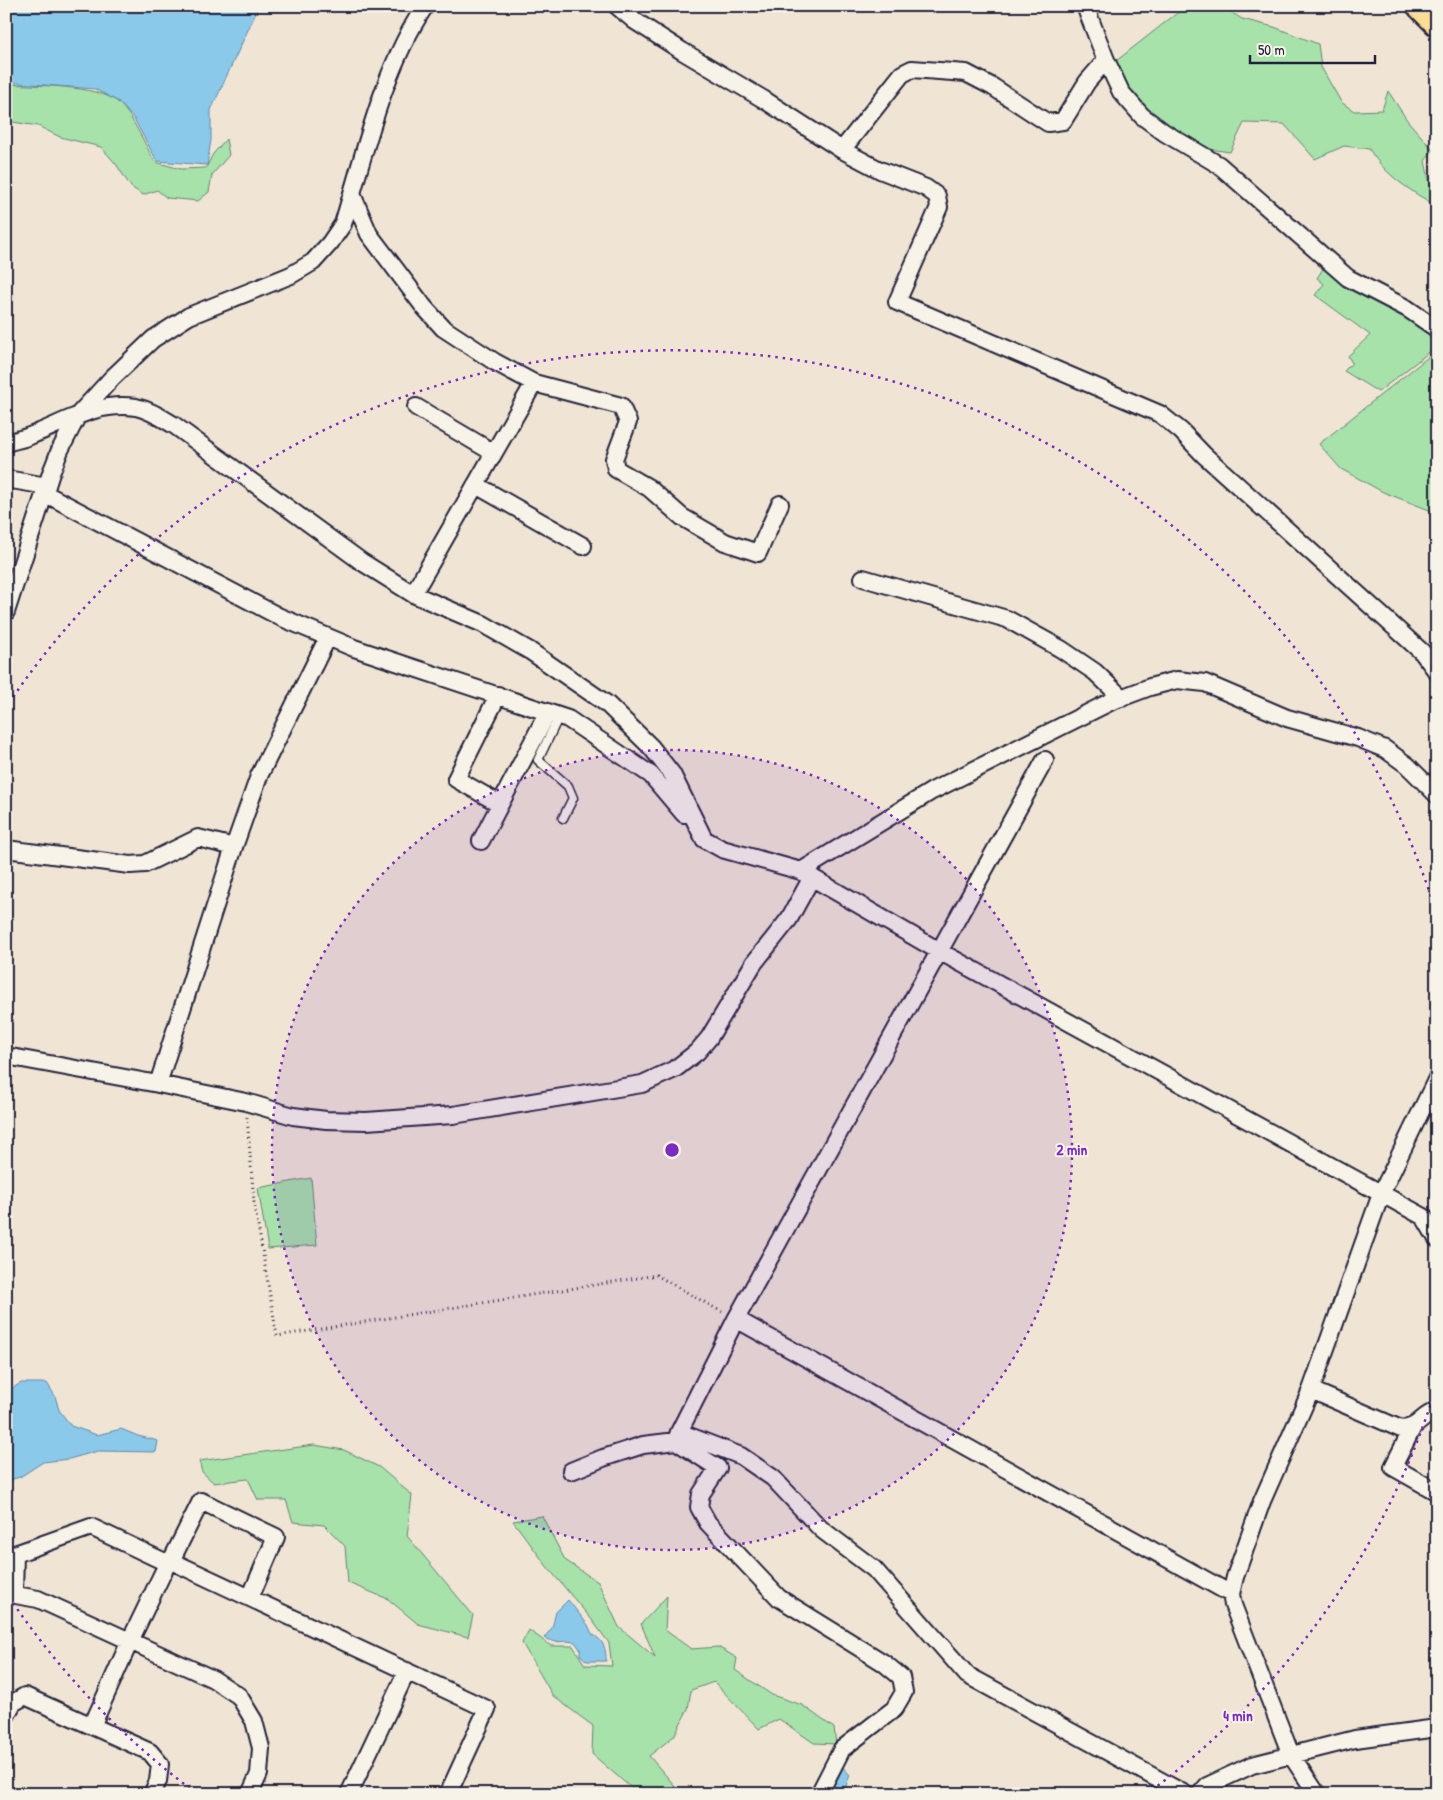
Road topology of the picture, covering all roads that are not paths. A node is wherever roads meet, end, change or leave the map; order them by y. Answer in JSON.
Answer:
{"nodes":[{"id":1,"x":425,"y":6,"type":"edge"},
{"id":2,"x":617,"y":6,"type":"edge"},
{"id":3,"x":1085,"y":6,"type":"edge"},
{"id":4,"x":1420,"y":6,"type":"edge"},
{"id":5,"x":1437,"y":23,"type":"edge"},
{"id":6,"x":1106,"y":60,"type":"junction"},
{"id":7,"x":842,"y":150,"type":"junction"},
{"id":8,"x":352,"y":194,"type":"junction"},
{"id":9,"x":1437,"y":329,"type":"edge"},
{"id":10,"x":534,"y":383,"type":"junction"},
{"id":11,"x":416,"y":407,"type":"dead end"},
{"id":12,"x":78,"y":414,"type":"junction"},
{"id":13,"x":6,"y":443,"type":"edge"},
{"id":14,"x":494,"y":453,"type":"junction"},
{"id":15,"x":6,"y":479,"type":"edge"},
{"id":16,"x":476,"y":485,"type":"junction"},
{"id":17,"x":45,"y":489,"type":"junction"},
{"id":18,"x":780,"y":504,"type":"dead end"},
{"id":19,"x":583,"y":546,"type":"dead end"},
{"id":20,"x":863,"y":578,"type":"dead end"},
{"id":21,"x":413,"y":594,"type":"junction"},
{"id":22,"x":6,"y":612,"type":"edge"},
{"id":23,"x":328,"y":637,"type":"junction"},
{"id":24,"x":1437,"y":672,"type":"edge"},
{"id":25,"x":498,"y":695,"type":"junction"},
{"id":26,"x":1122,"y":698,"type":"junction"},
{"id":27,"x":553,"y":714,"type":"junction"},
{"id":28,"x":1045,"y":760,"type":"dead end"},
{"id":29,"x":1437,"y":795,"type":"edge"},
{"id":30,"x":500,"y":804,"type":"junction"},
{"id":31,"x":563,"y":818,"type":"dead end"},
{"id":32,"x":704,"y":839,"type":"junction"},
{"id":33,"x":481,"y":841,"type":"dead end"},
{"id":34,"x":234,"y":847,"type":"junction"},
{"id":35,"x":6,"y":850,"type":"edge"},
{"id":36,"x":806,"y":874,"type":"junction"},
{"id":37,"x":939,"y":951,"type":"junction"},
{"id":38,"x":6,"y":1056,"type":"edge"},
{"id":39,"x":1437,"y":1078,"type":"edge"},
{"id":40,"x":158,"y":1084,"type":"junction"},
{"id":41,"x":1381,"y":1194,"type":"junction"},
{"id":42,"x":1437,"y":1240,"type":"edge"},
{"id":43,"x":736,"y":1320,"type":"junction"},
{"id":44,"x":1312,"y":1390,"type":"junction"},
{"id":45,"x":1437,"y":1411,"type":"edge"},
{"id":46,"x":1412,"y":1429,"type":"junction"},
{"id":47,"x":677,"y":1437,"type":"junction"},
{"id":48,"x":571,"y":1471,"type":"dead end"},
{"id":49,"x":1437,"y":1492,"type":"edge"},
{"id":50,"x":169,"y":1562,"type":"junction"},
{"id":51,"x":10,"y":1594,"type":"edge"},
{"id":52,"x":1231,"y":1594,"type":"junction"},
{"id":53,"x":250,"y":1598,"type":"junction"},
{"id":54,"x":130,"y":1641,"type":"junction"},
{"id":55,"x":407,"y":1672,"type":"junction"},
{"id":56,"x":6,"y":1716,"type":"edge"},
{"id":57,"x":92,"y":1726,"type":"junction"},
{"id":58,"x":1437,"y":1728,"type":"edge"},
{"id":59,"x":1291,"y":1755,"type":"junction"},
{"id":60,"x":454,"y":1792,"type":"edge"},
{"id":61,"x":152,"y":1794,"type":"edge"},
{"id":62,"x":250,"y":1794,"type":"edge"},
{"id":63,"x":349,"y":1794,"type":"edge"},
{"id":64,"x":818,"y":1794,"type":"edge"},
{"id":65,"x":1184,"y":1794,"type":"edge"},
{"id":66,"x":1200,"y":1794,"type":"edge"},
{"id":67,"x":1318,"y":1794,"type":"edge"}],
"edges":[{"from":1,"to":8,"type":"street"},
{"from":2,"to":7,"type":"street"},
{"from":3,"to":6,"type":"street"},
{"from":4,"to":5,"type":"main road"},
{"from":6,"to":7,"type":"street"},
{"from":6,"to":9,"type":"street"},
{"from":7,"to":24,"type":"street"},
{"from":8,"to":10,"type":"street"},
{"from":8,"to":12,"type":"street"},
{"from":10,"to":14,"type":"street"},
{"from":10,"to":18,"type":"street"},
{"from":11,"to":14,"type":"street"},
{"from":12,"to":13,"type":"street"},
{"from":12,"to":17,"type":"street"},
{"from":12,"to":21,"type":"street"},
{"from":14,"to":16,"type":"street"},
{"from":15,"to":17,"type":"street"},
{"from":16,"to":19,"type":"street"},
{"from":16,"to":21,"type":"street"},
{"from":17,"to":22,"type":"street"},
{"from":17,"to":23,"type":"street"},
{"from":20,"to":26,"type":"street"},
{"from":21,"to":32,"type":"street"},
{"from":23,"to":25,"type":"street"},
{"from":23,"to":34,"type":"street"},
{"from":25,"to":27,"type":"street"},
{"from":25,"to":30,"type":"street"},
{"from":26,"to":29,"type":"street"},
{"from":26,"to":36,"type":"street"},
{"from":27,"to":30,"type":"street"},
{"from":27,"to":31,"type":"lane"},
{"from":27,"to":32,"type":"street"},
{"from":28,"to":37,"type":"street"},
{"from":30,"to":33,"type":"street"},
{"from":32,"to":36,"type":"street"},
{"from":34,"to":35,"type":"street"},
{"from":34,"to":40,"type":"street"},
{"from":36,"to":37,"type":"street"},
{"from":36,"to":40,"type":"street"},
{"from":37,"to":41,"type":"street"},
{"from":37,"to":43,"type":"street"},
{"from":38,"to":40,"type":"street"},
{"from":39,"to":41,"type":"street"},
{"from":41,"to":42,"type":"street"},
{"from":41,"to":44,"type":"street"},
{"from":43,"to":47,"type":"street"},
{"from":43,"to":52,"type":"street"},
{"from":44,"to":46,"type":"street"},
{"from":44,"to":52,"type":"street"},
{"from":45,"to":46,"type":"street"},
{"from":46,"to":49,"type":"street"},
{"from":47,"to":48,"type":"street"},
{"from":47,"to":64,"type":"street"},
{"from":47,"to":65,"type":"street"},
{"from":50,"to":51,"type":"street"},
{"from":50,"to":53,"type":"street"},
{"from":50,"to":53,"type":"street"},
{"from":50,"to":54,"type":"street"},
{"from":51,"to":54,"type":"street"},
{"from":52,"to":59,"type":"street"},
{"from":53,"to":55,"type":"street"},
{"from":54,"to":57,"type":"street"},
{"from":54,"to":62,"type":"street"},
{"from":55,"to":60,"type":"street"},
{"from":55,"to":63,"type":"street"},
{"from":56,"to":57,"type":"street"},
{"from":57,"to":61,"type":"street"},
{"from":58,"to":59,"type":"street"},
{"from":59,"to":66,"type":"street"},
{"from":59,"to":67,"type":"street"}]}
